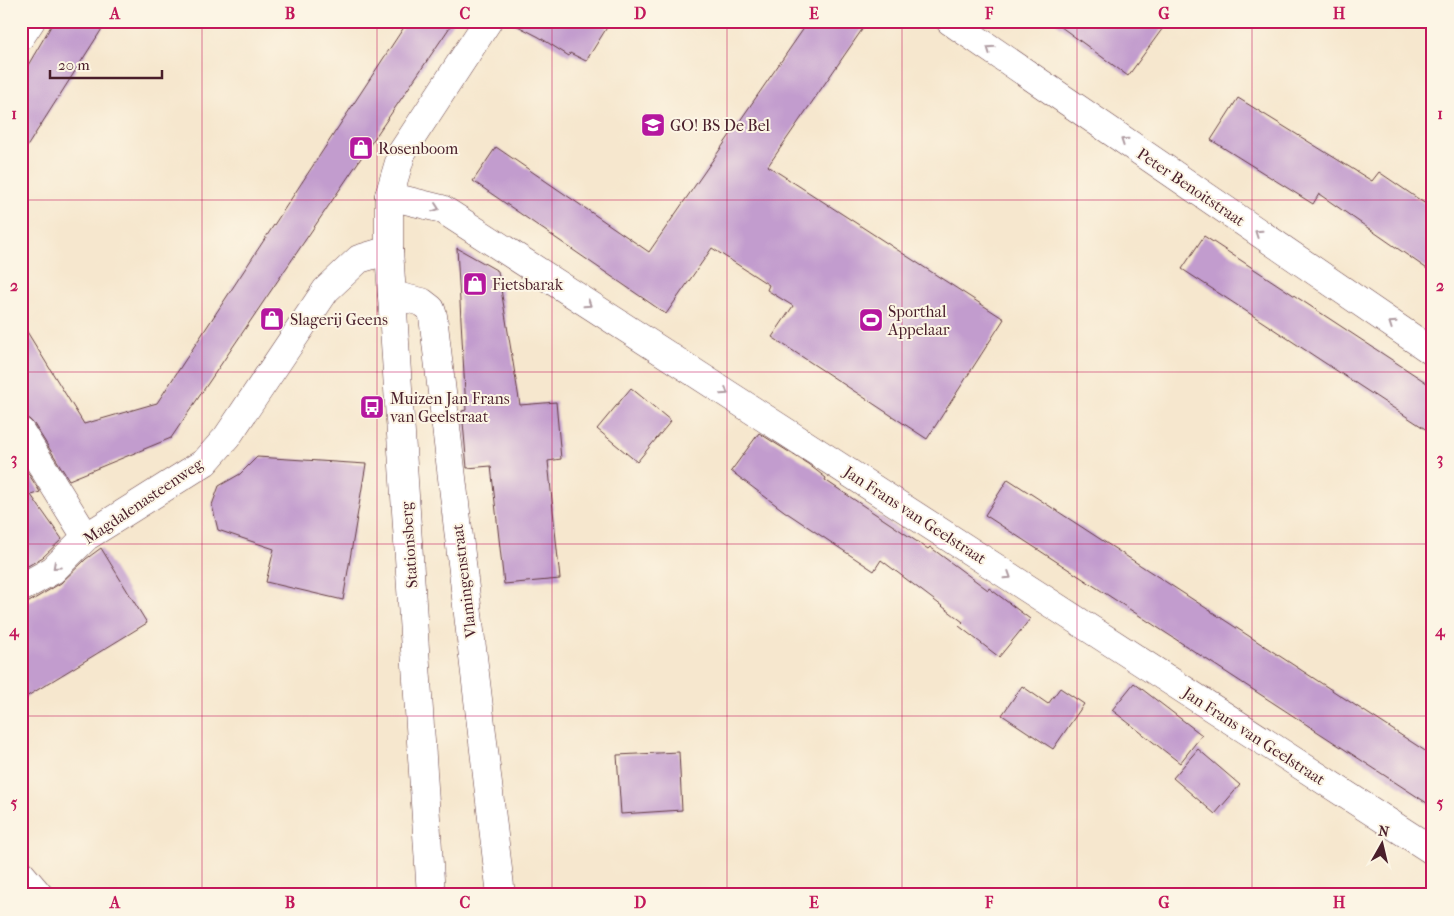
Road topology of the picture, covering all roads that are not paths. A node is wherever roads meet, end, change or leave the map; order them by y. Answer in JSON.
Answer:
{"nodes":[{"id":1,"x":30,"y":21,"type":"edge"},
{"id":2,"x":488,"y":21,"type":"edge"},
{"id":3,"x":950,"y":21,"type":"edge"},
{"id":4,"x":21,"y":36,"type":"edge"},
{"id":5,"x":390,"y":196,"type":"junction"},
{"id":6,"x":389,"y":250,"type":"junction"},
{"id":7,"x":392,"y":296,"type":"junction"},
{"id":8,"x":1433,"y":352,"type":"edge"},
{"id":9,"x":21,"y":432,"type":"edge"},
{"id":10,"x":86,"y":537,"type":"junction"},
{"id":11,"x":21,"y":588,"type":"edge"},
{"id":12,"x":1433,"y":851,"type":"edge"},
{"id":13,"x":21,"y":874,"type":"edge"},
{"id":14,"x":39,"y":895,"type":"edge"},
{"id":15,"x":431,"y":895,"type":"edge"},
{"id":16,"x":501,"y":895,"type":"edge"}],
"edges":[{"from":1,"to":4,"type":"street"},
{"from":2,"to":5,"type":"street"},
{"from":8,"to":3,"type":"street","name":"Peter Benoitstraat","one_way":true},
{"from":5,"to":6,"type":"street","name":"Stationsberg"},
{"from":5,"to":12,"type":"street","name":"Jan Frans van Geelstraat","one_way":true},
{"from":6,"to":7,"type":"street","name":"Stationsberg"},
{"from":6,"to":10,"type":"street","name":"Magdalenasteenweg"},
{"from":7,"to":15,"type":"street","name":"Stationsberg"},
{"from":7,"to":16,"type":"street","name":"Vlamingenstraat"},
{"from":9,"to":10,"type":"street"},
{"from":10,"to":11,"type":"street","name":"Magdalenasteenweg","one_way":true},
{"from":13,"to":14,"type":"street"}]}
